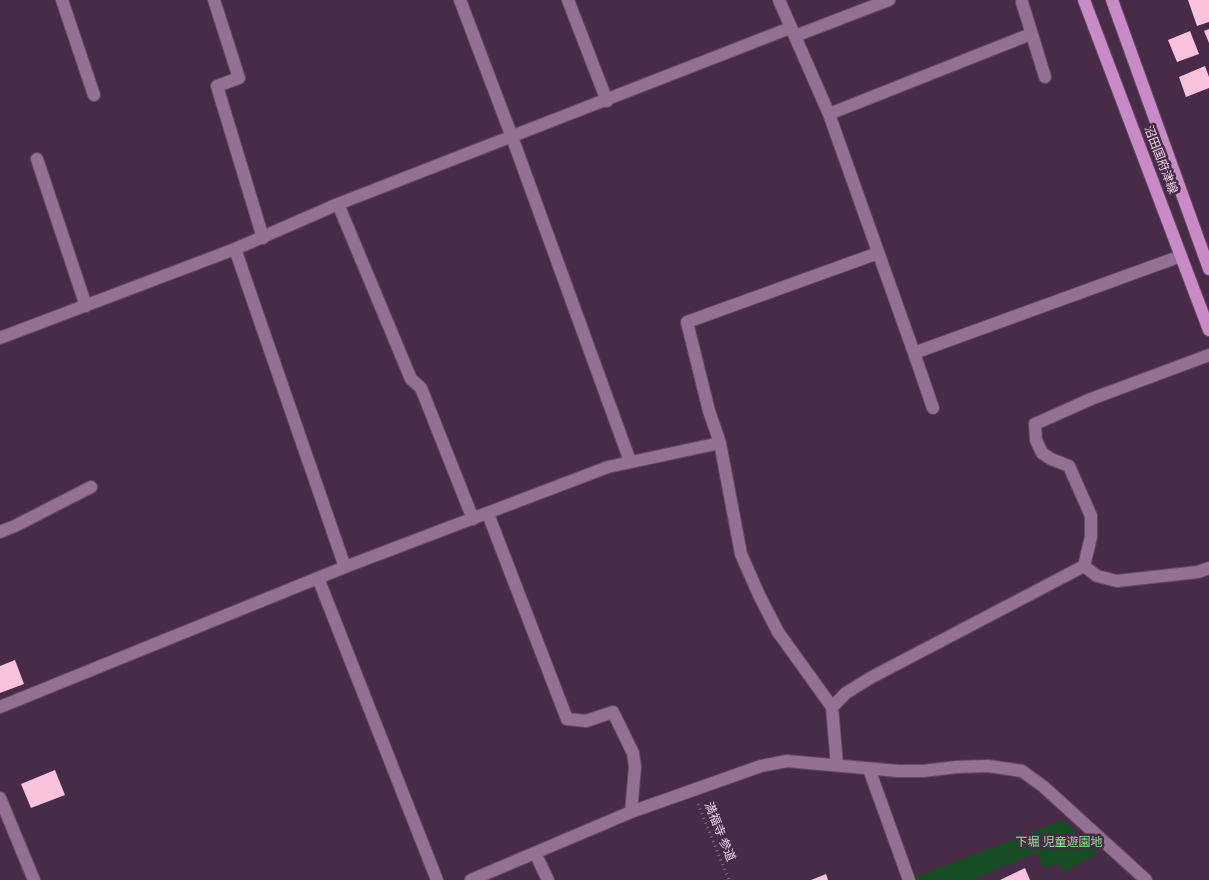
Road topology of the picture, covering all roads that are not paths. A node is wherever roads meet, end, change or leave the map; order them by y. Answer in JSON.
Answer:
{"nodes":[{"id":1,"x":62,"y":0,"type":"edge"},
{"id":2,"x":214,"y":0,"type":"edge"},
{"id":3,"x":460,"y":0,"type":"edge"},
{"id":4,"x":568,"y":0,"type":"edge"},
{"id":5,"x":779,"y":0,"type":"edge"},
{"id":6,"x":889,"y":0,"type":"edge"},
{"id":7,"x":1084,"y":0,"type":"edge"},
{"id":8,"x":1112,"y":0,"type":"edge"},
{"id":9,"x":1022,"y":2,"type":"dead end"},
{"id":10,"x":792,"y":32,"type":"junction"},
{"id":11,"x":1031,"y":34,"type":"junction"},
{"id":12,"x":1045,"y":77,"type":"dead end"},
{"id":13,"x":94,"y":95,"type":"dead end"},
{"id":14,"x":607,"y":100,"type":"junction"},
{"id":15,"x":829,"y":114,"type":"junction"},
{"id":16,"x":512,"y":137,"type":"junction"},
{"id":17,"x":37,"y":159,"type":"dead end"},
{"id":18,"x":338,"y":204,"type":"junction"},
{"id":19,"x":262,"y":238,"type":"junction"},
{"id":20,"x":1204,"y":240,"type":"edge"},
{"id":21,"x":234,"y":249,"type":"junction"},
{"id":22,"x":878,"y":252,"type":"junction"},
{"id":23,"x":1182,"y":256,"type":"junction"},
{"id":24,"x":1209,"y":269,"type":"edge"},
{"id":25,"x":86,"y":306,"type":"junction"},
{"id":26,"x":1209,"y":330,"type":"edge"},
{"id":27,"x":0,"y":338,"type":"edge"},
{"id":28,"x":914,"y":353,"type":"junction"},
{"id":29,"x":1209,"y":355,"type":"edge"},
{"id":30,"x":934,"y":408,"type":"dead end"},
{"id":31,"x":720,"y":443,"type":"junction"},
{"id":32,"x":630,"y":461,"type":"junction"},
{"id":33,"x":90,"y":487,"type":"dead end"},
{"id":34,"x":488,"y":514,"type":"junction"},
{"id":35,"x":473,"y":519,"type":"junction"},
{"id":36,"x":0,"y":532,"type":"edge"},
{"id":37,"x":1084,"y":566,"type":"junction"},
{"id":38,"x":345,"y":567,"type":"junction"},
{"id":39,"x":1209,"y":568,"type":"edge"},
{"id":40,"x":318,"y":578,"type":"junction"},
{"id":41,"x":0,"y":706,"type":"edge"},
{"id":42,"x":832,"y":707,"type":"junction"},
{"id":43,"x":836,"y":765,"type":"junction"},
{"id":44,"x":869,"y":769,"type":"junction"},
{"id":45,"x":0,"y":798,"type":"edge"},
{"id":46,"x":631,"y":812,"type":"junction"},
{"id":47,"x":535,"y":853,"type":"junction"},
{"id":48,"x":34,"y":880,"type":"edge"},
{"id":49,"x":437,"y":880,"type":"edge"},
{"id":50,"x":471,"y":880,"type":"edge"},
{"id":51,"x":548,"y":880,"type":"edge"},
{"id":52,"x":908,"y":880,"type":"edge"},
{"id":53,"x":1146,"y":880,"type":"edge"}],
"edges":[{"from":1,"to":13,"type":"street"},
{"from":2,"to":19,"type":"street"},
{"from":3,"to":16,"type":"street"},
{"from":4,"to":14,"type":"street"},
{"from":5,"to":10,"type":"street"},
{"from":6,"to":10,"type":"street"},
{"from":7,"to":23,"type":"main road","name":"沼田国府津線"},
{"from":8,"to":20,"type":"main road","name":"沼田国府津線"},
{"from":9,"to":11,"type":"street"},
{"from":10,"to":14,"type":"street"},
{"from":10,"to":15,"type":"street"},
{"from":11,"to":12,"type":"street"},
{"from":11,"to":15,"type":"street"},
{"from":14,"to":16,"type":"street"},
{"from":15,"to":22,"type":"street"},
{"from":16,"to":18,"type":"street"},
{"from":16,"to":32,"type":"street"},
{"from":17,"to":25,"type":"street"},
{"from":18,"to":19,"type":"street"},
{"from":18,"to":35,"type":"street"},
{"from":19,"to":21,"type":"street"},
{"from":20,"to":24,"type":"main road","name":"沼田国府津線"},
{"from":21,"to":25,"type":"street"},
{"from":21,"to":38,"type":"street"},
{"from":22,"to":28,"type":"street"},
{"from":22,"to":31,"type":"street"},
{"from":23,"to":26,"type":"main road","name":"沼田国府津線"},
{"from":23,"to":28,"type":"street"},
{"from":25,"to":27,"type":"street"},
{"from":28,"to":30,"type":"street"},
{"from":29,"to":37,"type":"street"},
{"from":31,"to":32,"type":"street"},
{"from":31,"to":42,"type":"street"},
{"from":32,"to":34,"type":"street"},
{"from":33,"to":36,"type":"street"},
{"from":34,"to":35,"type":"street"},
{"from":34,"to":46,"type":"street"},
{"from":35,"to":38,"type":"street"},
{"from":37,"to":39,"type":"street"},
{"from":37,"to":42,"type":"street"},
{"from":38,"to":40,"type":"street"},
{"from":40,"to":41,"type":"street"},
{"from":40,"to":49,"type":"street"},
{"from":42,"to":43,"type":"street"},
{"from":43,"to":44,"type":"street"},
{"from":43,"to":46,"type":"street"},
{"from":44,"to":52,"type":"street"},
{"from":44,"to":53,"type":"street"},
{"from":45,"to":48,"type":"street"},
{"from":46,"to":47,"type":"street"},
{"from":47,"to":50,"type":"street"},
{"from":47,"to":51,"type":"street"}]}
